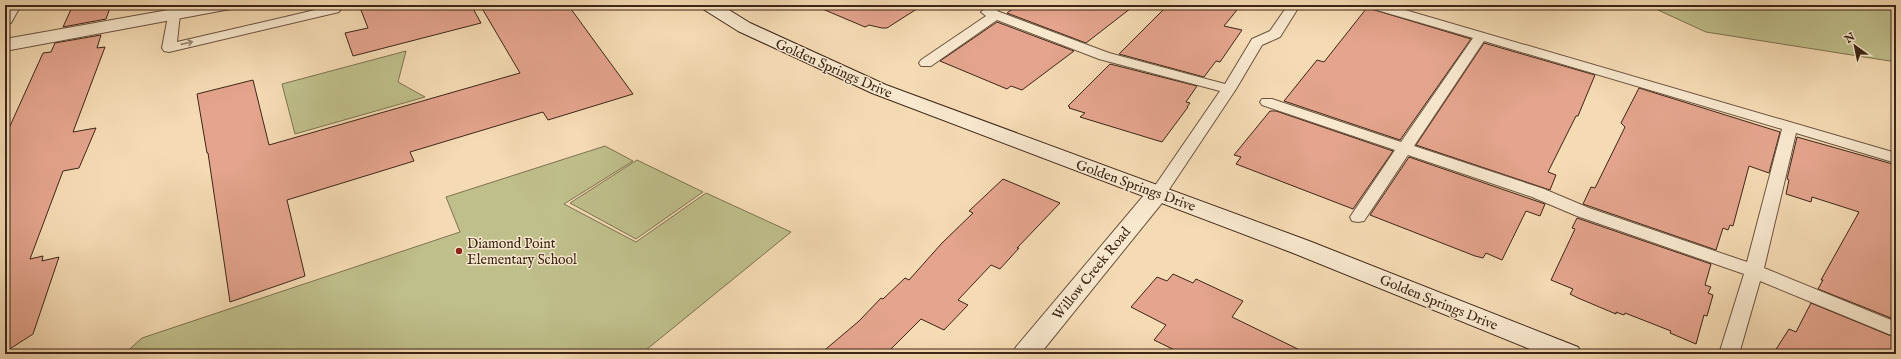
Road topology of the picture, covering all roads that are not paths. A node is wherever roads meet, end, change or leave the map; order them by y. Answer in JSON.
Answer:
{"nodes":[{"id":1,"x":12,"y":5,"type":"edge"},
{"id":2,"x":225,"y":5,"type":"edge"},
{"id":3,"x":334,"y":5,"type":"edge"},
{"id":4,"x":709,"y":5,"type":"edge"},
{"id":5,"x":1294,"y":5,"type":"edge"},
{"id":6,"x":1374,"y":5,"type":"edge"},
{"id":7,"x":996,"y":10,"type":"edge"},
{"id":8,"x":174,"y":14,"type":"junction"},
{"id":9,"x":5,"y":19,"type":"edge"},
{"id":10,"x":1481,"y":36,"type":"junction"},
{"id":11,"x":5,"y":45,"type":"edge"},
{"id":12,"x":926,"y":63,"type":"dead end"},
{"id":13,"x":1229,"y":88,"type":"junction"},
{"id":14,"x":1267,"y":102,"type":"dead end"},
{"id":15,"x":1790,"y":128,"type":"junction"},
{"id":16,"x":1405,"y":149,"type":"junction"},
{"id":17,"x":1896,"y":158,"type":"edge"},
{"id":18,"x":1158,"y":192,"type":"junction"},
{"id":19,"x":1358,"y":217,"type":"dead end"},
{"id":20,"x":1754,"y":271,"type":"junction"},
{"id":21,"x":1896,"y":330,"type":"edge"},
{"id":22,"x":1035,"y":351,"type":"edge"},
{"id":23,"x":1569,"y":354,"type":"edge"},
{"id":24,"x":1729,"y":354,"type":"edge"}],
"edges":[{"from":1,"to":9,"type":"main road"},
{"from":2,"to":8,"type":"main road"},
{"from":8,"to":3,"type":"lane","one_way":true},
{"from":4,"to":18,"type":"main road","name":"Golden Springs Drive"},
{"from":5,"to":13,"type":"lane"},
{"from":6,"to":10,"type":"lane"},
{"from":7,"to":12,"type":"lane"},
{"from":7,"to":13,"type":"lane"},
{"from":8,"to":11,"type":"main road"},
{"from":10,"to":15,"type":"lane"},
{"from":10,"to":16,"type":"lane"},
{"from":13,"to":18,"type":"lane"},
{"from":14,"to":16,"type":"lane"},
{"from":15,"to":17,"type":"lane"},
{"from":15,"to":20,"type":"lane"},
{"from":16,"to":19,"type":"lane"},
{"from":16,"to":20,"type":"lane"},
{"from":18,"to":22,"type":"main road","name":"Willow Creek Road"},
{"from":18,"to":23,"type":"main road","name":"Golden Springs Drive"},
{"from":20,"to":21,"type":"lane"},
{"from":20,"to":24,"type":"lane"}]}
